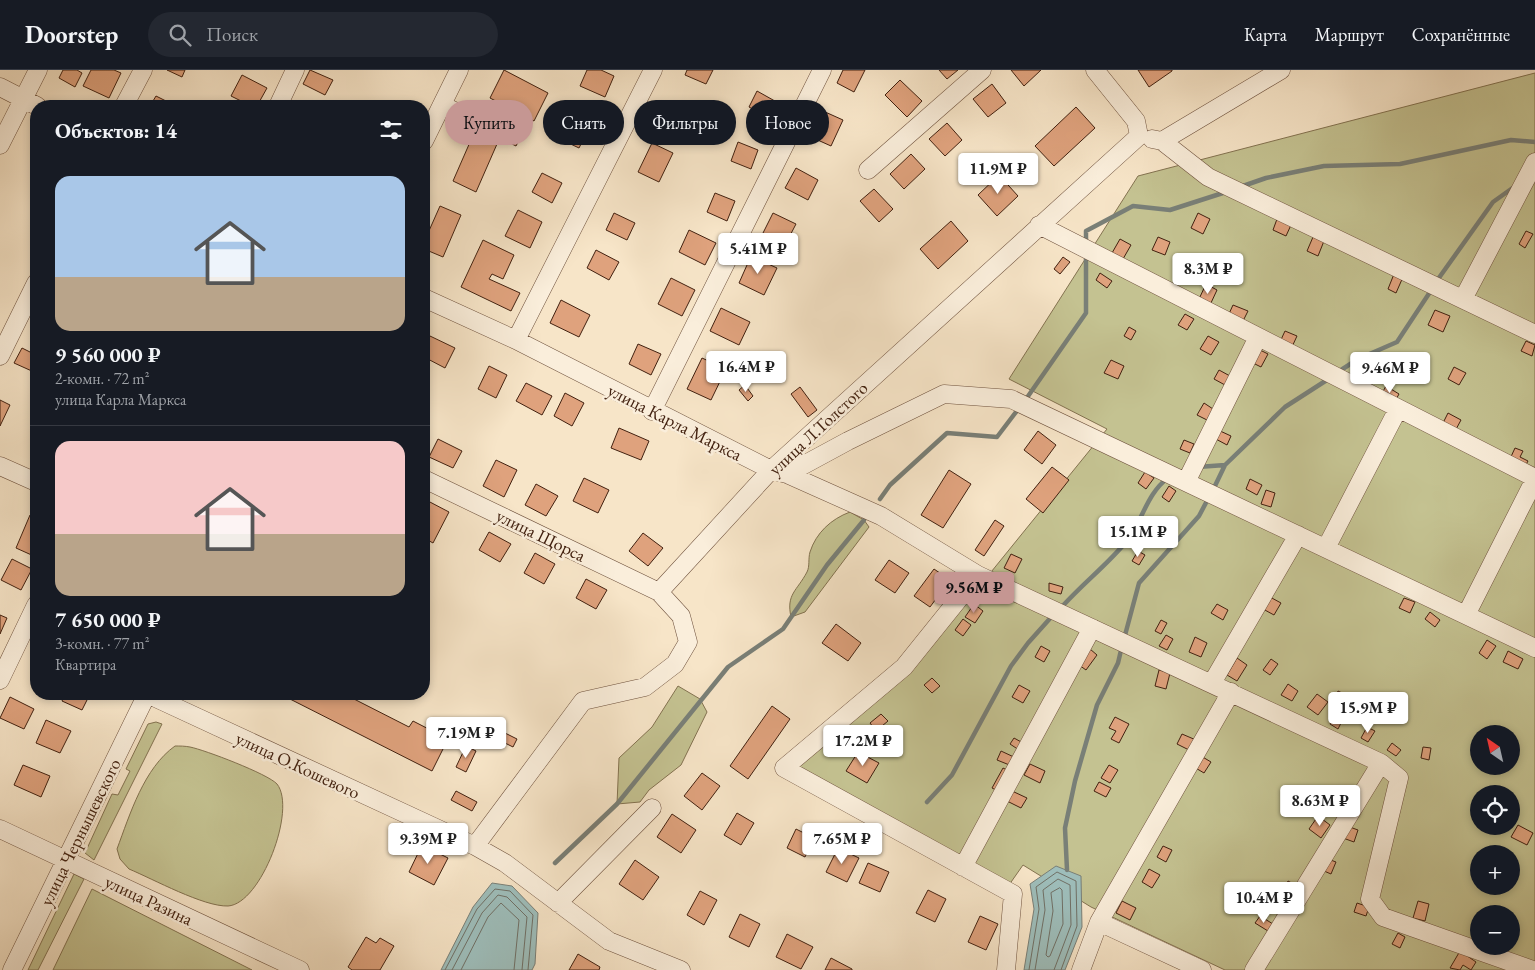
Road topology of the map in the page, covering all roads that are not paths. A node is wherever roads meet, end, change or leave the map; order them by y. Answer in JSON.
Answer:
{"nodes":[{"id":1,"x":38,"y":70,"type":"edge"},
{"id":2,"x":143,"y":70,"type":"edge"},
{"id":3,"x":295,"y":70,"type":"edge"},
{"id":4,"x":459,"y":70,"type":"edge"},
{"id":5,"x":653,"y":70,"type":"edge"},
{"id":6,"x":822,"y":70,"type":"edge"},
{"id":7,"x":982,"y":70,"type":"edge"},
{"id":8,"x":1095,"y":70,"type":"edge"},
{"id":9,"x":1281,"y":70,"type":"edge"},
{"id":10,"x":0,"y":87,"type":"edge"},
{"id":11,"x":31,"y":100,"type":"edge"},
{"id":12,"x":127,"y":100,"type":"edge"},
{"id":13,"x":281,"y":100,"type":"edge"},
{"id":14,"x":30,"y":103,"type":"edge"},
{"id":15,"x":442,"y":105,"type":"junction"},
{"id":16,"x":445,"y":106,"type":"edge"},
{"id":17,"x":430,"y":129,"type":"edge"},
{"id":18,"x":1139,"y":136,"type":"junction"},
{"id":19,"x":1162,"y":141,"type":"junction"},
{"id":20,"x":0,"y":145,"type":"edge"},
{"id":21,"x":1535,"y":162,"type":"edge"},
{"id":22,"x":868,"y":170,"type":"dead end"},
{"id":23,"x":1039,"y":226,"type":"junction"},
{"id":24,"x":30,"y":295,"type":"edge"},
{"id":25,"x":1463,"y":299,"type":"junction"},
{"id":26,"x":430,"y":301,"type":"edge"},
{"id":27,"x":1535,"y":334,"type":"edge"},
{"id":28,"x":1258,"y":337,"type":"junction"},
{"id":29,"x":516,"y":340,"type":"junction"},
{"id":30,"x":0,"y":356,"type":"edge"},
{"id":31,"x":1398,"y":409,"type":"junction"},
{"id":32,"x":652,"y":411,"type":"junction"},
{"id":33,"x":0,"y":466,"type":"edge"},
{"id":34,"x":779,"y":472,"type":"junction"},
{"id":35,"x":30,"y":479,"type":"edge"},
{"id":36,"x":1535,"y":479,"type":"edge"},
{"id":37,"x":430,"y":481,"type":"edge"},
{"id":38,"x":1186,"y":482,"type":"junction"},
{"id":39,"x":1298,"y":536,"type":"junction"},
{"id":40,"x":1326,"y":548,"type":"junction"},
{"id":41,"x":978,"y":575,"type":"junction"},
{"id":42,"x":659,"y":592,"type":"junction"},
{"id":43,"x":1466,"y":615,"type":"junction"},
{"id":44,"x":30,"y":618,"type":"edge"},
{"id":45,"x":1092,"y":628,"type":"junction"},
{"id":46,"x":1535,"y":648,"type":"edge"},
{"id":47,"x":0,"y":680,"type":"edge"},
{"id":48,"x":1212,"y":683,"type":"junction"},
{"id":49,"x":1231,"y":692,"type":"junction"},
{"id":50,"x":144,"y":700,"type":"edge"},
{"id":51,"x":160,"y":700,"type":"edge"},
{"id":52,"x":1381,"y":763,"type":"junction"},
{"id":53,"x":652,"y":808,"type":"dead end"},
{"id":54,"x":0,"y":829,"type":"edge"},
{"id":55,"x":474,"y":846,"type":"junction"},
{"id":56,"x":66,"y":861,"type":"junction"},
{"id":57,"x":962,"y":867,"type":"junction"},
{"id":58,"x":558,"y":903,"type":"junction"},
{"id":59,"x":1099,"y":922,"type":"junction"},
{"id":60,"x":1535,"y":963,"type":"edge"},
{"id":61,"x":12,"y":970,"type":"edge"},
{"id":62,"x":300,"y":970,"type":"edge"},
{"id":63,"x":681,"y":970,"type":"edge"},
{"id":64,"x":1006,"y":970,"type":"edge"},
{"id":65,"x":1081,"y":970,"type":"edge"},
{"id":66,"x":1202,"y":970,"type":"edge"},
{"id":67,"x":1254,"y":970,"type":"edge"},
{"id":68,"x":1533,"y":970,"type":"edge"}],
"edges":[{"from":1,"to":11,"type":"street"},
{"from":2,"to":12,"type":"street"},
{"from":3,"to":13,"type":"street"},
{"from":4,"to":15,"type":"street"},
{"from":5,"to":29,"type":"street"},
{"from":6,"to":32,"type":"street"},
{"from":7,"to":22,"type":"street"},
{"from":8,"to":18,"type":"street"},
{"from":9,"to":19,"type":"street"},
{"from":10,"to":14,"type":"street"},
{"from":14,"to":20,"type":"street"},
{"from":15,"to":16,"type":"street"},
{"from":15,"to":17,"type":"street"},
{"from":18,"to":19,"type":"street"},
{"from":18,"to":23,"type":"street","name":"улица Л.Толстого"},
{"from":19,"to":25,"type":"street"},
{"from":21,"to":25,"type":"street"},
{"from":23,"to":28,"type":"street"},
{"from":23,"to":34,"type":"street","name":"улица Л.Толстого"},
{"from":24,"to":30,"type":"street"},
{"from":25,"to":27,"type":"street"},
{"from":26,"to":29,"type":"street","name":"улица Карла Маркса"},
{"from":28,"to":31,"type":"street"},
{"from":28,"to":38,"type":"street"},
{"from":29,"to":32,"type":"street","name":"улица Карла Маркса"},
{"from":31,"to":36,"type":"street"},
{"from":31,"to":40,"type":"street"},
{"from":32,"to":34,"type":"street","name":"улица Карла Маркса"},
{"from":33,"to":35,"type":"street"},
{"from":34,"to":38,"type":"street"},
{"from":34,"to":41,"type":"street","name":"улица Карла Маркса"},
{"from":34,"to":42,"type":"street","name":"улица Л.Толстого"},
{"from":36,"to":43,"type":"street"},
{"from":37,"to":42,"type":"street","name":"улица Щорса"},
{"from":38,"to":39,"type":"street"},
{"from":39,"to":40,"type":"street"},
{"from":39,"to":48,"type":"street"},
{"from":40,"to":43,"type":"street"},
{"from":41,"to":45,"type":"street","name":"улица Карла Маркса"},
{"from":41,"to":57,"type":"street"},
{"from":42,"to":55,"type":"street"},
{"from":43,"to":46,"type":"street"},
{"from":44,"to":47,"type":"street"},
{"from":45,"to":48,"type":"street","name":"улица Карла Маркса"},
{"from":45,"to":57,"type":"street"},
{"from":48,"to":49,"type":"street","name":"улица Карла Маркса"},
{"from":49,"to":52,"type":"street","name":"улица Карла Маркса"},
{"from":49,"to":59,"type":"street"},
{"from":50,"to":56,"type":"street","name":"улица Чернышевского"},
{"from":51,"to":55,"type":"street","name":"улица О.Кошевого"},
{"from":52,"to":67,"type":"street"},
{"from":52,"to":68,"type":"street","name":"улица Карла Маркса"},
{"from":53,"to":58,"type":"street"},
{"from":54,"to":56,"type":"street","name":"улица Разина"},
{"from":55,"to":58,"type":"street","name":"улица О.Кошевого"},
{"from":56,"to":61,"type":"street","name":"улица Чернышевского"},
{"from":56,"to":62,"type":"street","name":"улица Разина"},
{"from":57,"to":64,"type":"street"},
{"from":58,"to":63,"type":"street","name":"улица О.Кошевого"},
{"from":59,"to":65,"type":"street"},
{"from":59,"to":66,"type":"street"},
{"from":60,"to":68,"type":"street"}]}
